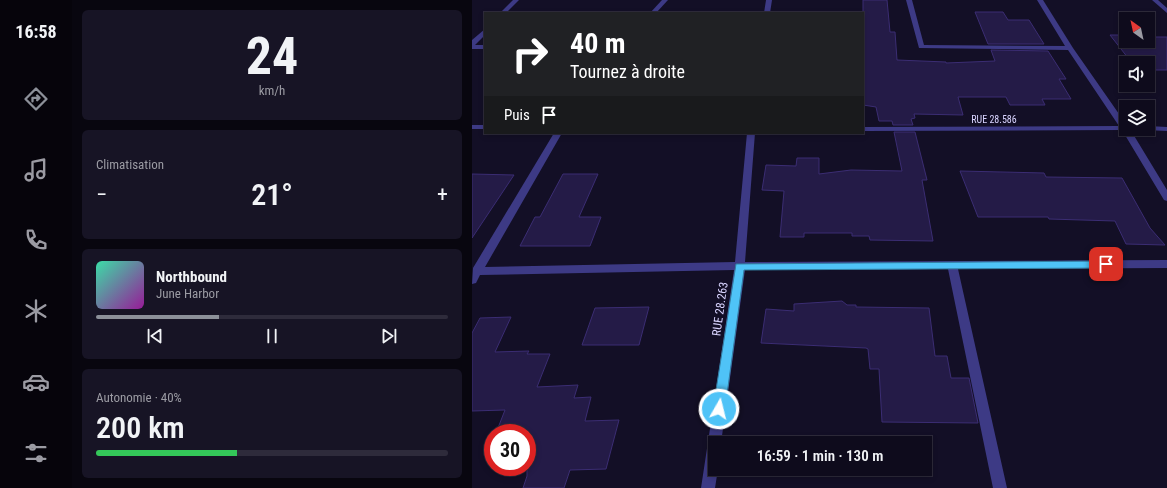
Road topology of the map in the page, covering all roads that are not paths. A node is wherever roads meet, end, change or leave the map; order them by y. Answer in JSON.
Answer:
{"nodes":[{"id":1,"x":516,"y":0,"type":"edge"},
{"id":2,"x":665,"y":0,"type":"edge"},
{"id":3,"x":769,"y":0,"type":"edge"},
{"id":4,"x":909,"y":0,"type":"edge"},
{"id":5,"x":1040,"y":0,"type":"edge"},
{"id":6,"x":1155,"y":0,"type":"edge"},
{"id":7,"x":1167,"y":11,"type":"edge"},
{"id":8,"x":504,"y":12,"type":"edge"},
{"id":9,"x":654,"y":12,"type":"edge"},
{"id":10,"x":767,"y":12,"type":"edge"},
{"id":11,"x":484,"y":32,"type":"edge"},
{"id":12,"x":472,"y":45,"type":"edge"},
{"id":13,"x":484,"y":47,"type":"edge"},
{"id":14,"x":1070,"y":48,"type":"junction"},
{"id":15,"x":1119,"y":118,"type":"edge"},
{"id":16,"x":484,"y":127,"type":"edge"},
{"id":17,"x":472,"y":128,"type":"edge"},
{"id":18,"x":1119,"y":128,"type":"edge"},
{"id":19,"x":1155,"y":128,"type":"edge"},
{"id":20,"x":864,"y":129,"type":"edge"},
{"id":21,"x":1167,"y":129,"type":"edge"},
{"id":22,"x":557,"y":134,"type":"edge"},
{"id":23,"x":751,"y":134,"type":"edge"},
{"id":24,"x":1131,"y":136,"type":"edge"},
{"id":25,"x":1167,"y":198,"type":"edge"},
{"id":26,"x":1167,"y":264,"type":"edge"},
{"id":27,"x":952,"y":265,"type":"junction"},
{"id":28,"x":740,"y":266,"type":"junction"},
{"id":29,"x":475,"y":275,"type":"edge"},
{"id":30,"x":708,"y":488,"type":"edge"},
{"id":31,"x":1000,"y":488,"type":"edge"}],
"edges":[{"from":1,"to":8,"type":"street"},
{"from":2,"to":9,"type":"street"},
{"from":3,"to":10,"type":"street"},
{"from":4,"to":14,"type":"street"},
{"from":5,"to":14,"type":"street"},
{"from":6,"to":7,"type":"street"},
{"from":11,"to":12,"type":"street"},
{"from":12,"to":13,"type":"street"},
{"from":14,"to":15,"type":"street"},
{"from":16,"to":17,"type":"street"},
{"from":18,"to":20,"type":"street","name":"RUE 28.586"},
{"from":19,"to":21,"type":"street"},
{"from":22,"to":29,"type":"street"},
{"from":23,"to":28,"type":"street","name":"RUE 28.263"},
{"from":24,"to":25,"type":"street"},
{"from":26,"to":27,"type":"street"},
{"from":27,"to":28,"type":"street"},
{"from":27,"to":31,"type":"street"},
{"from":28,"to":29,"type":"street"},
{"from":28,"to":30,"type":"street","name":"RUE 28.263"}]}
